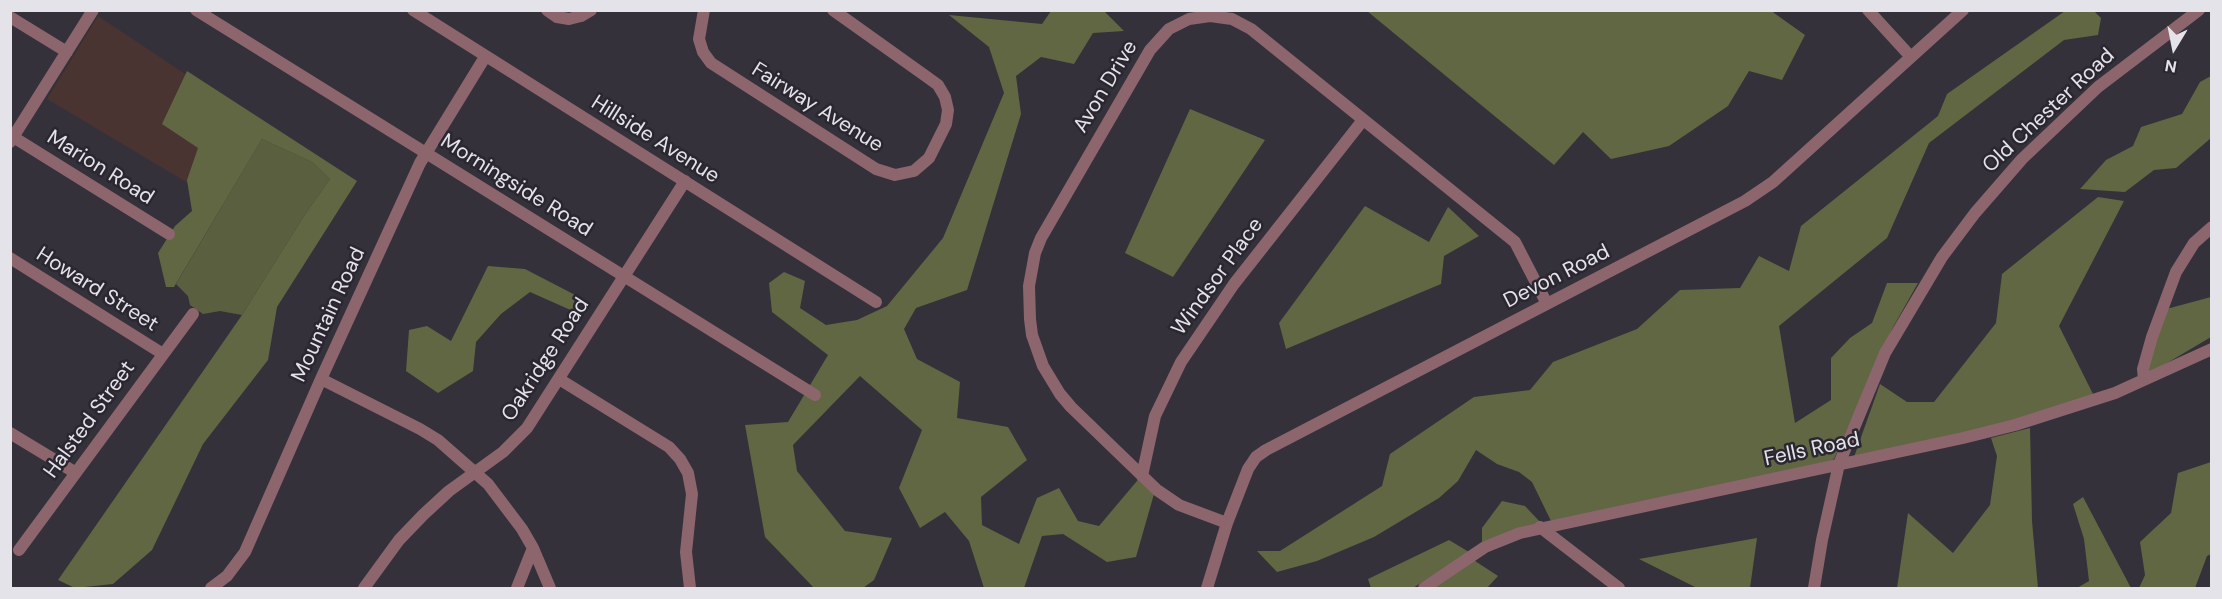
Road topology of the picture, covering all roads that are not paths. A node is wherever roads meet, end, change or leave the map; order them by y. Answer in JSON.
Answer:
{"nodes":[{"id":1,"x":93,"y":10,"type":"edge"},
{"id":2,"x":196,"y":10,"type":"edge"},
{"id":3,"x":413,"y":10,"type":"edge"},
{"id":4,"x":547,"y":10,"type":"edge"},
{"id":5,"x":591,"y":10,"type":"edge"},
{"id":6,"x":704,"y":10,"type":"edge"},
{"id":7,"x":833,"y":10,"type":"edge"},
{"id":8,"x":1868,"y":10,"type":"edge"},
{"id":9,"x":1963,"y":10,"type":"edge"},
{"id":10,"x":2199,"y":10,"type":"edge"},
{"id":11,"x":10,"y":16,"type":"edge"},
{"id":12,"x":67,"y":52,"type":"junction"},
{"id":13,"x":485,"y":57,"type":"junction"},
{"id":14,"x":1911,"y":57,"type":"junction"},
{"id":15,"x":1363,"y":120,"type":"junction"},
{"id":16,"x":11,"y":138,"type":"edge"},
{"id":17,"x":426,"y":154,"type":"junction"},
{"id":18,"x":685,"y":181,"type":"junction"},
{"id":19,"x":2211,"y":227,"type":"edge"},
{"id":20,"x":169,"y":234,"type":"dead end"},
{"id":21,"x":10,"y":258,"type":"edge"},
{"id":22,"x":624,"y":276,"type":"junction"},
{"id":23,"x":876,"y":302,"type":"dead end"},
{"id":24,"x":1547,"y":304,"type":"junction"},
{"id":25,"x":193,"y":314,"type":"dead end"},
{"id":26,"x":2211,"y":349,"type":"edge"},
{"id":27,"x":163,"y":354,"type":"junction"},
{"id":28,"x":321,"y":379,"type":"junction"},
{"id":29,"x":559,"y":379,"type":"junction"},
{"id":30,"x":2144,"y":380,"type":"junction"},
{"id":31,"x":815,"y":395,"type":"dead end"},
{"id":32,"x":10,"y":433,"type":"edge"},
{"id":33,"x":1839,"y":464,"type":"junction"},
{"id":34,"x":76,"y":473,"type":"junction"},
{"id":35,"x":476,"y":473,"type":"junction"},
{"id":36,"x":1142,"y":476,"type":"junction"},
{"id":37,"x":1227,"y":523,"type":"junction"},
{"id":38,"x":1540,"y":527,"type":"junction"},
{"id":39,"x":533,"y":548,"type":"junction"},
{"id":40,"x":19,"y":550,"type":"dead end"},
{"id":41,"x":212,"y":588,"type":"edge"},
{"id":42,"x":364,"y":588,"type":"edge"},
{"id":43,"x":517,"y":588,"type":"edge"},
{"id":44,"x":550,"y":588,"type":"edge"},
{"id":45,"x":690,"y":588,"type":"edge"},
{"id":46,"x":1207,"y":588,"type":"edge"},
{"id":47,"x":1424,"y":588,"type":"edge"},
{"id":48,"x":1618,"y":588,"type":"edge"},
{"id":49,"x":1814,"y":588,"type":"edge"}],
"edges":[{"from":1,"to":12,"type":"street"},
{"from":2,"to":17,"type":"street","name":"Morningside Road"},
{"from":3,"to":13,"type":"street","name":"Hillside Avenue"},
{"from":4,"to":5,"type":"street"},
{"from":6,"to":7,"type":"street","name":"Fairway Avenue"},
{"from":8,"to":14,"type":"street"},
{"from":9,"to":14,"type":"street","name":"Devon Road"},
{"from":10,"to":33,"type":"street","name":"Old Chester Road"},
{"from":11,"to":12,"type":"street"},
{"from":12,"to":16,"type":"street"},
{"from":13,"to":17,"type":"street","name":"Mountain Road"},
{"from":13,"to":18,"type":"street","name":"Hillside Avenue"},
{"from":14,"to":24,"type":"street","name":"Devon Road"},
{"from":15,"to":24,"type":"street","name":"Avon Drive"},
{"from":15,"to":36,"type":"street","name":"Windsor Place"},
{"from":15,"to":36,"type":"street","name":"Avon Drive"},
{"from":16,"to":20,"type":"street","name":"Marion Road"},
{"from":17,"to":22,"type":"street","name":"Morningside Road"},
{"from":17,"to":28,"type":"street","name":"Mountain Road"},
{"from":18,"to":22,"type":"street","name":"Oakridge Road"},
{"from":18,"to":23,"type":"street","name":"Hillside Avenue"},
{"from":19,"to":30,"type":"street"},
{"from":21,"to":27,"type":"street","name":"Howard Street"},
{"from":22,"to":29,"type":"street","name":"Oakridge Road"},
{"from":22,"to":31,"type":"street","name":"Morningside Road"},
{"from":24,"to":37,"type":"street","name":"Devon Road"},
{"from":25,"to":27,"type":"street","name":"Halsted Street"},
{"from":26,"to":30,"type":"street","name":"Fells Road"},
{"from":27,"to":34,"type":"street","name":"Halsted Street"},
{"from":28,"to":35,"type":"street"},
{"from":28,"to":41,"type":"street","name":"Mountain Road"},
{"from":29,"to":35,"type":"street","name":"Oakridge Road"},
{"from":29,"to":45,"type":"street"},
{"from":30,"to":33,"type":"street","name":"Fells Road"},
{"from":32,"to":34,"type":"street"},
{"from":33,"to":38,"type":"street","name":"Fells Road"},
{"from":33,"to":49,"type":"street","name":"Old Chester Road"},
{"from":34,"to":40,"type":"street","name":"Halsted Street"},
{"from":35,"to":39,"type":"street"},
{"from":35,"to":42,"type":"street","name":"Oakridge Road"},
{"from":36,"to":37,"type":"street","name":"Avon Drive"},
{"from":37,"to":46,"type":"street","name":"Devon Road"},
{"from":38,"to":47,"type":"street","name":"Fells Road"},
{"from":38,"to":48,"type":"street"},
{"from":39,"to":43,"type":"street"},
{"from":39,"to":44,"type":"street"}]}
